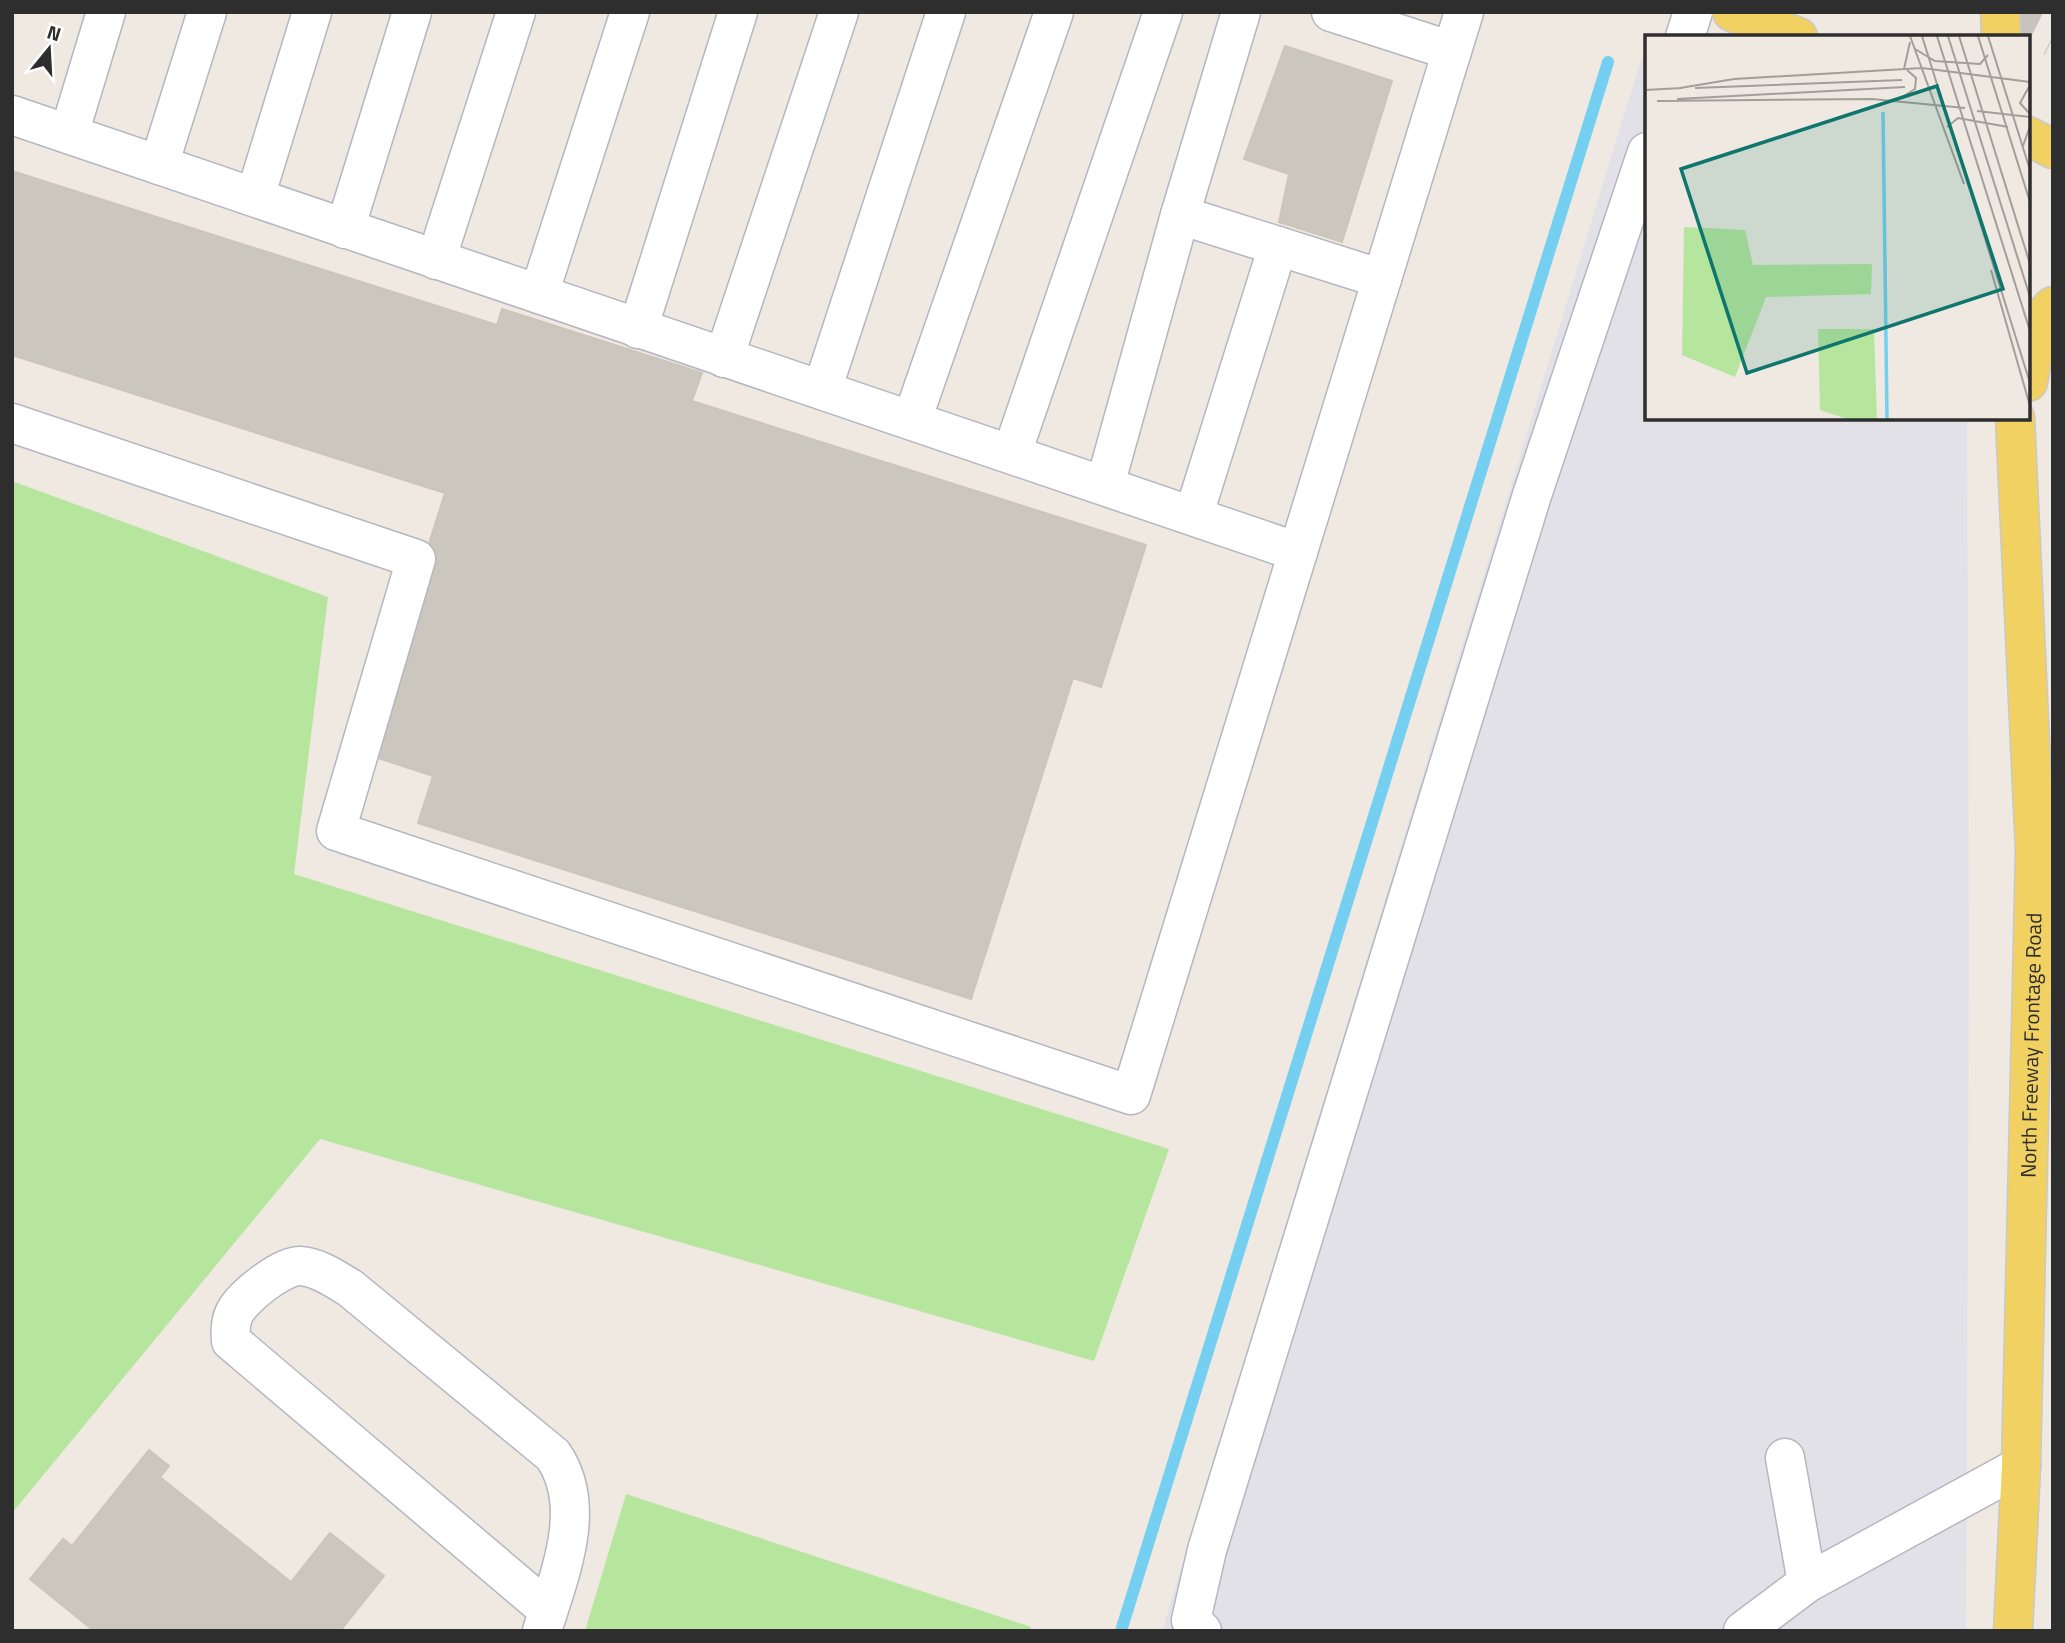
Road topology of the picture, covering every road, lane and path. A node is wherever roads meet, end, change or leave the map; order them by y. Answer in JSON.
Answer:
{"nodes":[{"id":1,"x":106,"y":12,"type":"edge"},
{"id":2,"x":207,"y":12,"type":"edge"},
{"id":3,"x":312,"y":12,"type":"edge"},
{"id":4,"x":412,"y":12,"type":"edge"},
{"id":5,"x":516,"y":12,"type":"edge"},
{"id":6,"x":630,"y":12,"type":"edge"},
{"id":7,"x":738,"y":12,"type":"edge"},
{"id":8,"x":839,"y":12,"type":"edge"},
{"id":9,"x":946,"y":12,"type":"edge"},
{"id":10,"x":1054,"y":12,"type":"edge"},
{"id":11,"x":1163,"y":12,"type":"edge"},
{"id":12,"x":1241,"y":12,"type":"edge"},
{"id":13,"x":1331,"y":12,"type":"edge"},
{"id":14,"x":1464,"y":12,"type":"edge"},
{"id":15,"x":1693,"y":12,"type":"edge"},
{"id":16,"x":1732,"y":12,"type":"edge"},
{"id":17,"x":2000,"y":12,"type":"edge"},
{"id":18,"x":1686,"y":35,"type":"edge"},
{"id":19,"x":1793,"y":35,"type":"edge"},
{"id":20,"x":2001,"y":35,"type":"edge"},
{"id":21,"x":1452,"y":51,"type":"junction"},
{"id":22,"x":12,"y":115,"type":"edge"},
{"id":23,"x":69,"y":134,"type":"junction"},
{"id":24,"x":2030,"y":137,"type":"edge"},
{"id":25,"x":2053,"y":149,"type":"edge"},
{"id":26,"x":1645,"y":158,"type":"edge"},
{"id":27,"x":159,"y":165,"type":"junction"},
{"id":28,"x":255,"y":197,"type":"junction"},
{"id":29,"x":1180,"y":215,"type":"junction"},
{"id":30,"x":345,"y":229,"type":"junction"},
{"id":31,"x":1278,"y":246,"type":"junction"},
{"id":32,"x":436,"y":260,"type":"junction"},
{"id":33,"x":1382,"y":279,"type":"junction"},
{"id":34,"x":539,"y":294,"type":"junction"},
{"id":35,"x":2053,"y":306,"type":"edge"},
{"id":36,"x":638,"y":329,"type":"junction"},
{"id":37,"x":724,"y":358,"type":"junction"},
{"id":38,"x":2030,"y":372,"type":"edge"},
{"id":39,"x":822,"y":390,"type":"junction"},
{"id":40,"x":912,"y":420,"type":"junction"},
{"id":41,"x":12,"y":423,"type":"edge"},
{"id":42,"x":2017,"y":429,"type":"edge"},
{"id":43,"x":1012,"y":453,"type":"junction"},
{"id":44,"x":1105,"y":485,"type":"junction"},
{"id":45,"x":1195,"y":514,"type":"junction"},
{"id":46,"x":1298,"y":552,"type":"junction"},
{"id":47,"x":1785,"y":1458,"type":"dead end"},
{"id":48,"x":2021,"y":1466,"type":"junction"},
{"id":49,"x":1807,"y":1583,"type":"junction"},
{"id":50,"x":545,"y":1620,"type":"edge"},
{"id":51,"x":1202,"y":1631,"type":"edge"},
{"id":52,"x":1743,"y":1631,"type":"edge"},
{"id":53,"x":2013,"y":1631,"type":"edge"}],
"edges":[{"from":1,"to":23,"type":"lane"},
{"from":2,"to":27,"type":"lane"},
{"from":3,"to":28,"type":"lane"},
{"from":4,"to":30,"type":"lane"},
{"from":5,"to":32,"type":"lane"},
{"from":6,"to":34,"type":"lane"},
{"from":7,"to":36,"type":"lane"},
{"from":8,"to":37,"type":"lane"},
{"from":9,"to":39,"type":"lane"},
{"from":10,"to":40,"type":"lane"},
{"from":11,"to":43,"type":"lane"},
{"from":12,"to":29,"type":"lane"},
{"from":13,"to":21,"type":"lane"},
{"from":14,"to":21,"type":"lane"},
{"from":15,"to":18,"type":"lane"},
{"from":16,"to":19,"type":"main road"},
{"from":17,"to":20,"type":"main road"},
{"from":21,"to":33,"type":"lane"},
{"from":22,"to":23,"type":"lane"},
{"from":23,"to":27,"type":"lane"},
{"from":24,"to":25,"type":"main road"},
{"from":26,"to":51,"type":"lane"},
{"from":27,"to":28,"type":"lane"},
{"from":28,"to":30,"type":"lane"},
{"from":29,"to":31,"type":"lane"},
{"from":29,"to":44,"type":"lane"},
{"from":30,"to":32,"type":"lane"},
{"from":31,"to":33,"type":"lane"},
{"from":31,"to":45,"type":"lane"},
{"from":32,"to":34,"type":"lane"},
{"from":33,"to":46,"type":"lane"},
{"from":34,"to":36,"type":"lane"},
{"from":35,"to":38,"type":"main road"},
{"from":36,"to":37,"type":"lane"},
{"from":37,"to":39,"type":"lane"},
{"from":39,"to":40,"type":"lane"},
{"from":40,"to":43,"type":"lane"},
{"from":41,"to":46,"type":"lane"},
{"from":42,"to":48,"type":"main road","name":"North Freeway Frontage Road"},
{"from":43,"to":44,"type":"lane"},
{"from":44,"to":45,"type":"lane"},
{"from":45,"to":46,"type":"lane"},
{"from":47,"to":49,"type":"lane"},
{"from":48,"to":49,"type":"lane"},
{"from":48,"to":53,"type":"main road","name":"North Freeway Frontage Road"},
{"from":49,"to":52,"type":"lane"},
{"from":50,"to":50,"type":"lane"}]}
